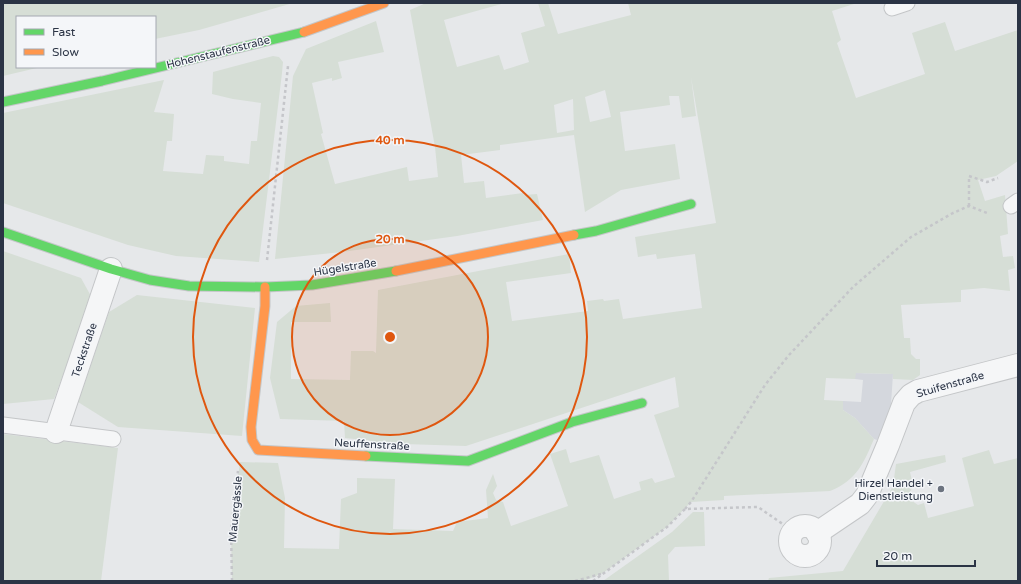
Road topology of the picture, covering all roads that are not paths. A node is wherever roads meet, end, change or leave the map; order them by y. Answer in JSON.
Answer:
{"nodes":[{"id":1,"x":384,"y":3,"type":"edge"},
{"id":2,"x":906,"y":3,"type":"edge"},
{"id":3,"x":892,"y":8,"type":"dead end"},
{"id":4,"x":155,"y":68,"type":"edge"},
{"id":5,"x":156,"y":68,"type":"edge"},
{"id":6,"x":3,"y":102,"type":"edge"},
{"id":7,"x":691,"y":204,"type":"dead end"},
{"id":8,"x":3,"y":232,"type":"edge"},
{"id":9,"x":111,"y":269,"type":"junction"},
{"id":10,"x":266,"y":287,"type":"junction"},
{"id":11,"x":1018,"y":365,"type":"edge"},
{"id":12,"x":642,"y":404,"type":"dead end"},
{"id":13,"x":3,"y":425,"type":"edge"},
{"id":14,"x":56,"y":432,"type":"junction"},
{"id":15,"x":113,"y":440,"type":"dead end"},
{"id":16,"x":793,"y":532,"type":"road end"}],
"edges":[{"from":1,"to":5,"type":"street","name":"Hohenstaufenstraße"},
{"from":2,"to":3,"type":"lane"},
{"from":4,"to":6,"type":"street","name":"Hohenstaufenstraße"},
{"from":7,"to":10,"type":"street","name":"Hügelstraße"},
{"from":8,"to":9,"type":"street","name":"Hügelstraße"},
{"from":9,"to":10,"type":"street","name":"Hügelstraße"},
{"from":9,"to":14,"type":"street","name":"Teckstraße"},
{"from":10,"to":12,"type":"street","name":"Neuffenstraße"},
{"from":11,"to":16,"type":"street","name":"Stuifenstraße"},
{"from":13,"to":14,"type":"lane"},
{"from":14,"to":15,"type":"lane"}]}
